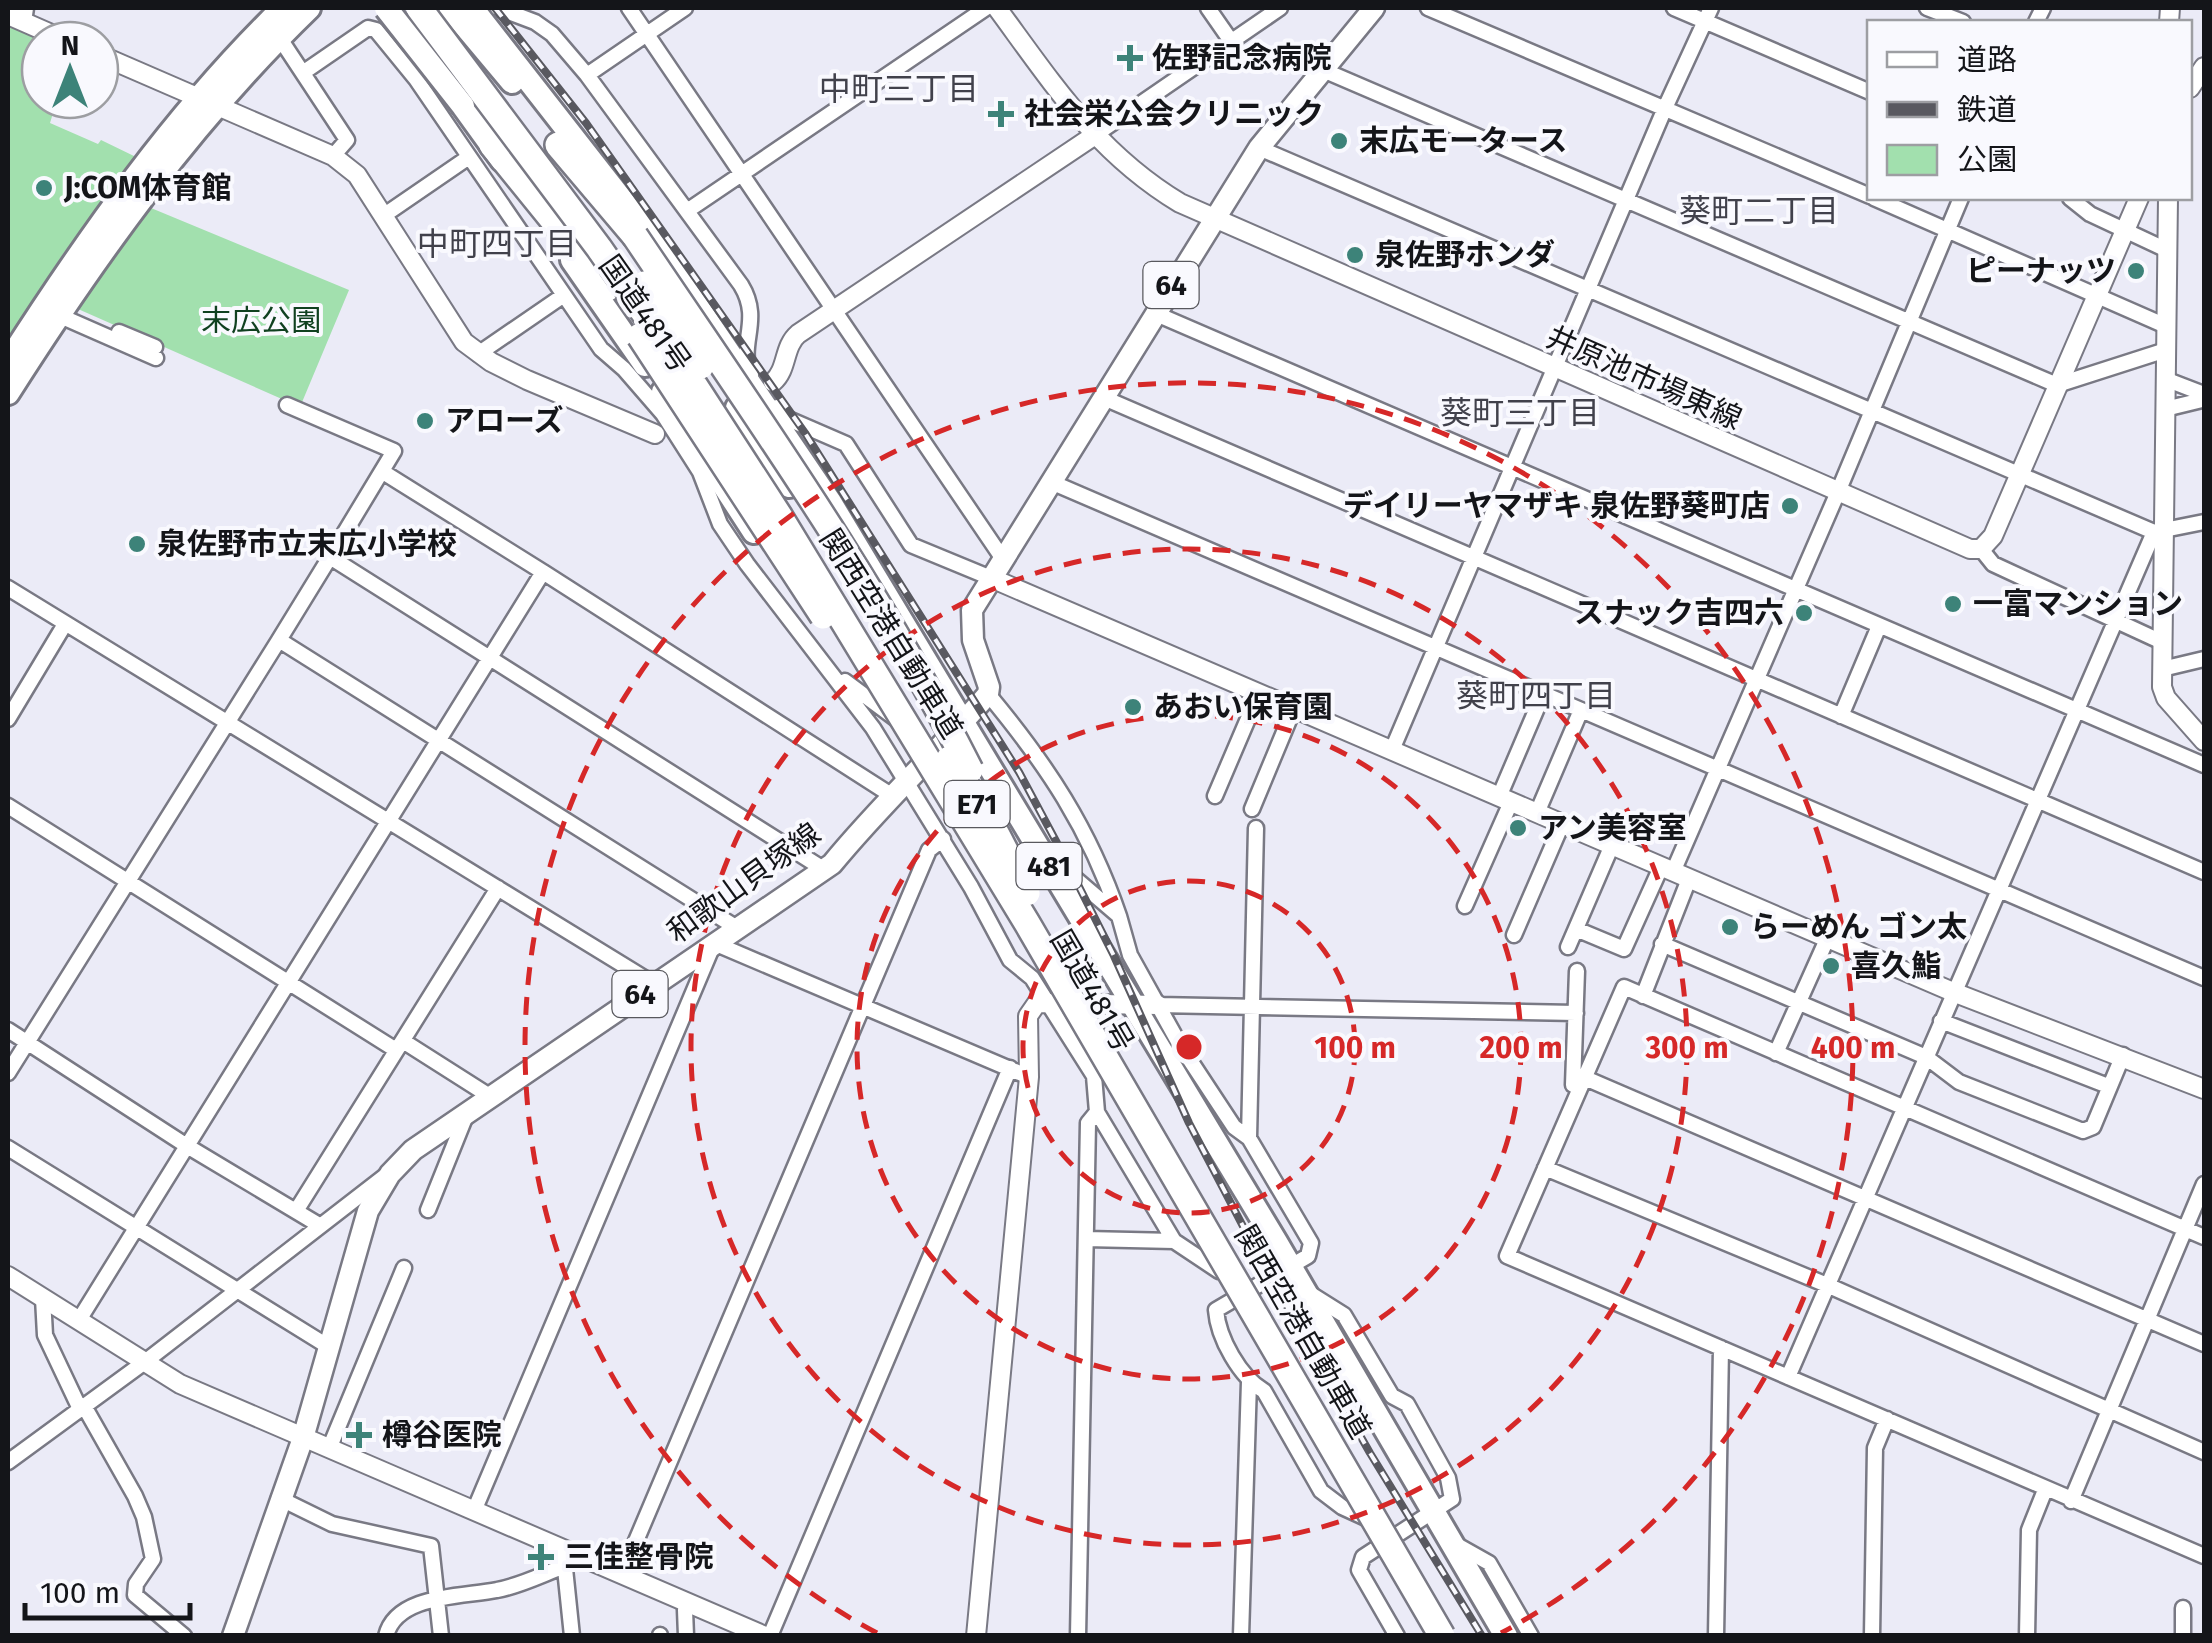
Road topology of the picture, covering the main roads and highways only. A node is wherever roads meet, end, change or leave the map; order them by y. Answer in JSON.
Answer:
{"nodes":[{"id":1,"x":309,"y":8,"type":"edge"},
{"id":2,"x":386,"y":8,"type":"edge"},
{"id":3,"x":410,"y":8,"type":"edge"},
{"id":4,"x":450,"y":8,"type":"edge"},
{"id":5,"x":472,"y":8,"type":"edge"},
{"id":6,"x":1371,"y":9,"type":"edge"},
{"id":7,"x":428,"y":15,"type":"edge"},
{"id":8,"x":274,"y":18,"type":"edge"},
{"id":9,"x":208,"y":102,"type":"junction"},
{"id":10,"x":562,"y":134,"type":"junction"},
{"id":11,"x":481,"y":150,"type":"junction"},
{"id":12,"x":541,"y":174,"type":"junction"},
{"id":13,"x":608,"y":288,"type":"junction"},
{"id":14,"x":8,"y":362,"type":"edge"},
{"id":15,"x":8,"y":393,"type":"edge"},
{"id":16,"x":870,"y":674,"type":"junction"},
{"id":17,"x":963,"y":723,"type":"junction"},
{"id":18,"x":926,"y":764,"type":"junction"},
{"id":19,"x":987,"y":837,"type":"junction"},
{"id":20,"x":233,"y":1636,"type":"edge"},
{"id":21,"x":1439,"y":1636,"type":"edge"},
{"id":22,"x":1460,"y":1636,"type":"edge"},
{"id":23,"x":1506,"y":1636,"type":"edge"}],
"edges":[{"from":1,"to":8,"type":"highway"},
{"from":2,"to":11,"type":"highway","name":"国道481号","number":"481","bridge":true},
{"from":3,"to":7,"type":"highway","number":"481"},
{"from":4,"to":10,"type":"highway","number":"481"},
{"from":5,"to":10,"type":"highway","number":"481"},
{"from":6,"to":17,"type":"main road","name":"和歌山貝塚線","number":"64"},
{"from":7,"to":12,"type":"highway","number":"481"},
{"from":7,"to":19,"type":"highway","name":"関西空港自動車道","number":"E71","bridge":true},
{"from":8,"to":9,"type":"highway"},
{"from":9,"to":14,"type":"highway"},
{"from":9,"to":15,"type":"highway"},
{"from":10,"to":17,"type":"highway","name":"国道481号","number":"481"},
{"from":10,"to":19,"type":"highway","bridge":true},
{"from":11,"to":13,"type":"highway"},
{"from":11,"to":16,"type":"highway","name":"国道481号","number":"481"},
{"from":12,"to":13,"type":"highway"},
{"from":12,"to":16,"type":"highway","number":"481"},
{"from":13,"to":19,"type":"highway","bridge":true},
{"from":16,"to":18,"type":"highway","name":"国道481号","number":"481"},
{"from":17,"to":18,"type":"main road","name":"和歌山貝塚線","number":"64"},
{"from":17,"to":23,"type":"highway","name":"国道481号","number":"481"},
{"from":18,"to":20,"type":"main road","name":"和歌山貝塚線","number":"64"},
{"from":18,"to":21,"type":"highway","name":"国道481号","number":"481"},
{"from":19,"to":21,"type":"highway","name":"関西空港自動車道","number":"E71","bridge":true},
{"from":19,"to":22,"type":"highway","name":"関西空港自動車道","number":"E71","bridge":true}]}
